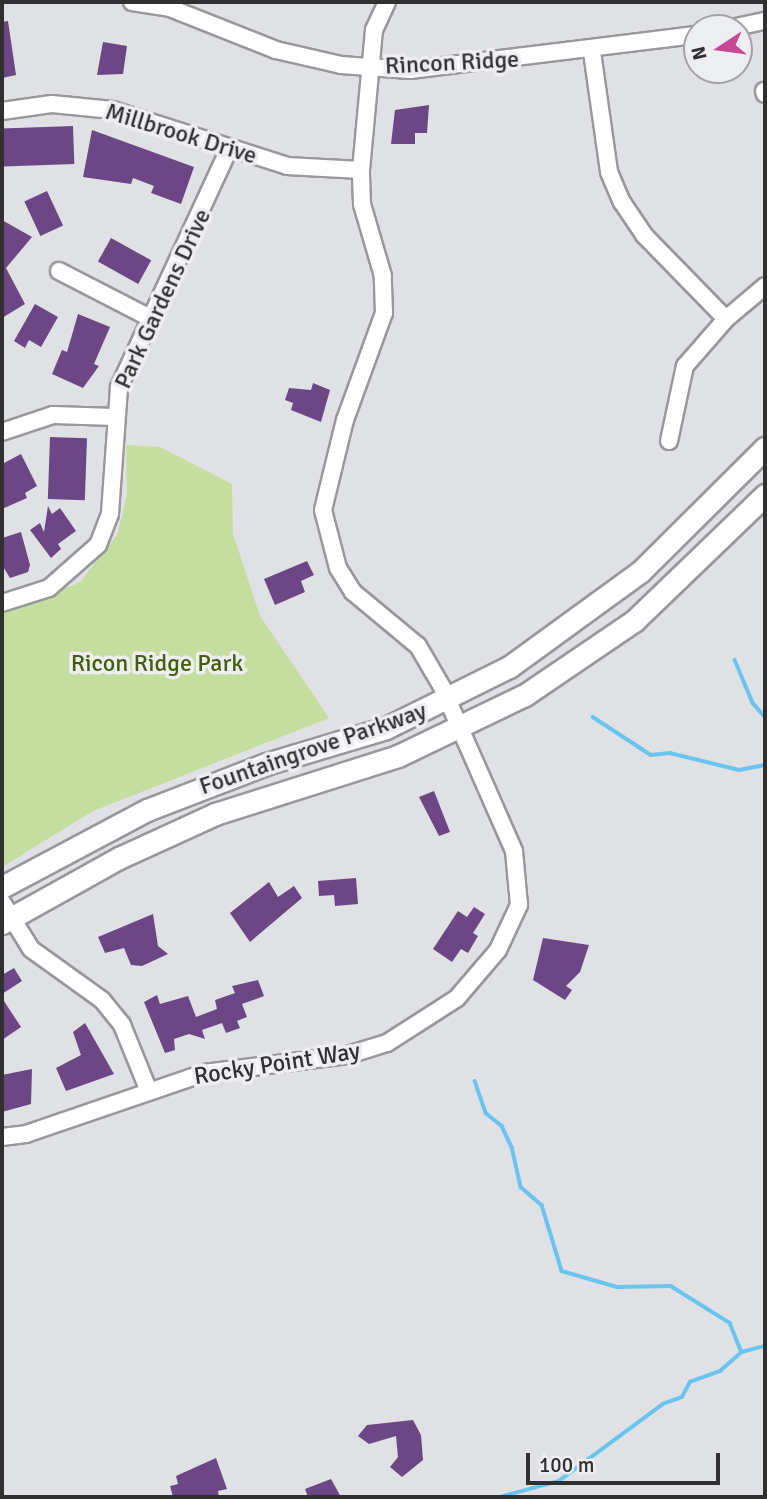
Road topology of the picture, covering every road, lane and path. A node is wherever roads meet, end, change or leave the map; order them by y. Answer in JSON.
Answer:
{"nodes":[{"id":1,"x":132,"y":2,"type":"edge"},
{"id":2,"x":387,"y":2,"type":"edge"},
{"id":3,"x":683,"y":37,"type":"edge"},
{"id":4,"x":592,"y":52,"type":"junction"},
{"id":5,"x":369,"y":68,"type":"junction"},
{"id":6,"x":2,"y":111,"type":"edge"},
{"id":7,"x":229,"y":149,"type":"junction"},
{"id":8,"x":361,"y":170,"type":"junction"},
{"id":9,"x":59,"y":271,"type":"dead end"},
{"id":10,"x":765,"y":286,"type":"edge"},
{"id":11,"x":150,"y":318,"type":"junction"},
{"id":12,"x":726,"y":319,"type":"junction"},
{"id":13,"x":115,"y":417,"type":"junction"},
{"id":14,"x":2,"y":432,"type":"edge"},
{"id":15,"x":669,"y":442,"type":"dead end"},
{"id":16,"x":765,"y":448,"type":"edge"},
{"id":17,"x":765,"y":495,"type":"edge"},
{"id":18,"x":2,"y":603,"type":"edge"},
{"id":19,"x":448,"y":702,"type":"junction"},
{"id":20,"x":460,"y":729,"type":"junction"},
{"id":21,"x":2,"y":887,"type":"edge"},
{"id":22,"x":5,"y":914,"type":"edge"},
{"id":23,"x":148,"y":1089,"type":"junction"},
{"id":24,"x":2,"y":1137,"type":"edge"}],
"edges":[{"from":1,"to":5,"type":"street","name":"Rincon Ridge"},
{"from":2,"to":5,"type":"street","name":"Rocky Point Way"},
{"from":3,"to":4,"type":"street","name":"Rincon Ridge"},
{"from":4,"to":5,"type":"street","name":"Rincon Ridge"},
{"from":4,"to":12,"type":"street"},
{"from":5,"to":8,"type":"street","name":"Rocky Point Way"},
{"from":6,"to":7,"type":"street","name":"Millbrook Drive"},
{"from":7,"to":8,"type":"street","name":"Millbrook Drive"},
{"from":7,"to":11,"type":"street","name":"Park Gardens Drive"},
{"from":8,"to":19,"type":"street","name":"Rocky Point Way"},
{"from":9,"to":11,"type":"street"},
{"from":10,"to":12,"type":"street"},
{"from":11,"to":13,"type":"street","name":"Park Gardens Drive"},
{"from":12,"to":15,"type":"street"},
{"from":13,"to":14,"type":"street"},
{"from":13,"to":18,"type":"street","name":"Park Gardens Drive"},
{"from":16,"to":19,"type":"main road","name":"Fountaingrove Parkway"},
{"from":17,"to":20,"type":"main road","name":"Fountaingrove Parkway"},
{"from":19,"to":20,"type":"street","name":"Rocky Point Way"},
{"from":19,"to":21,"type":"main road","name":"Fountaingrove Parkway"},
{"from":20,"to":22,"type":"main road","name":"Fountaingrove Parkway"},
{"from":20,"to":23,"type":"street","name":"Rocky Point Way"},
{"from":22,"to":23,"type":"street"},
{"from":23,"to":24,"type":"street","name":"Rocky Point Way"}]}
